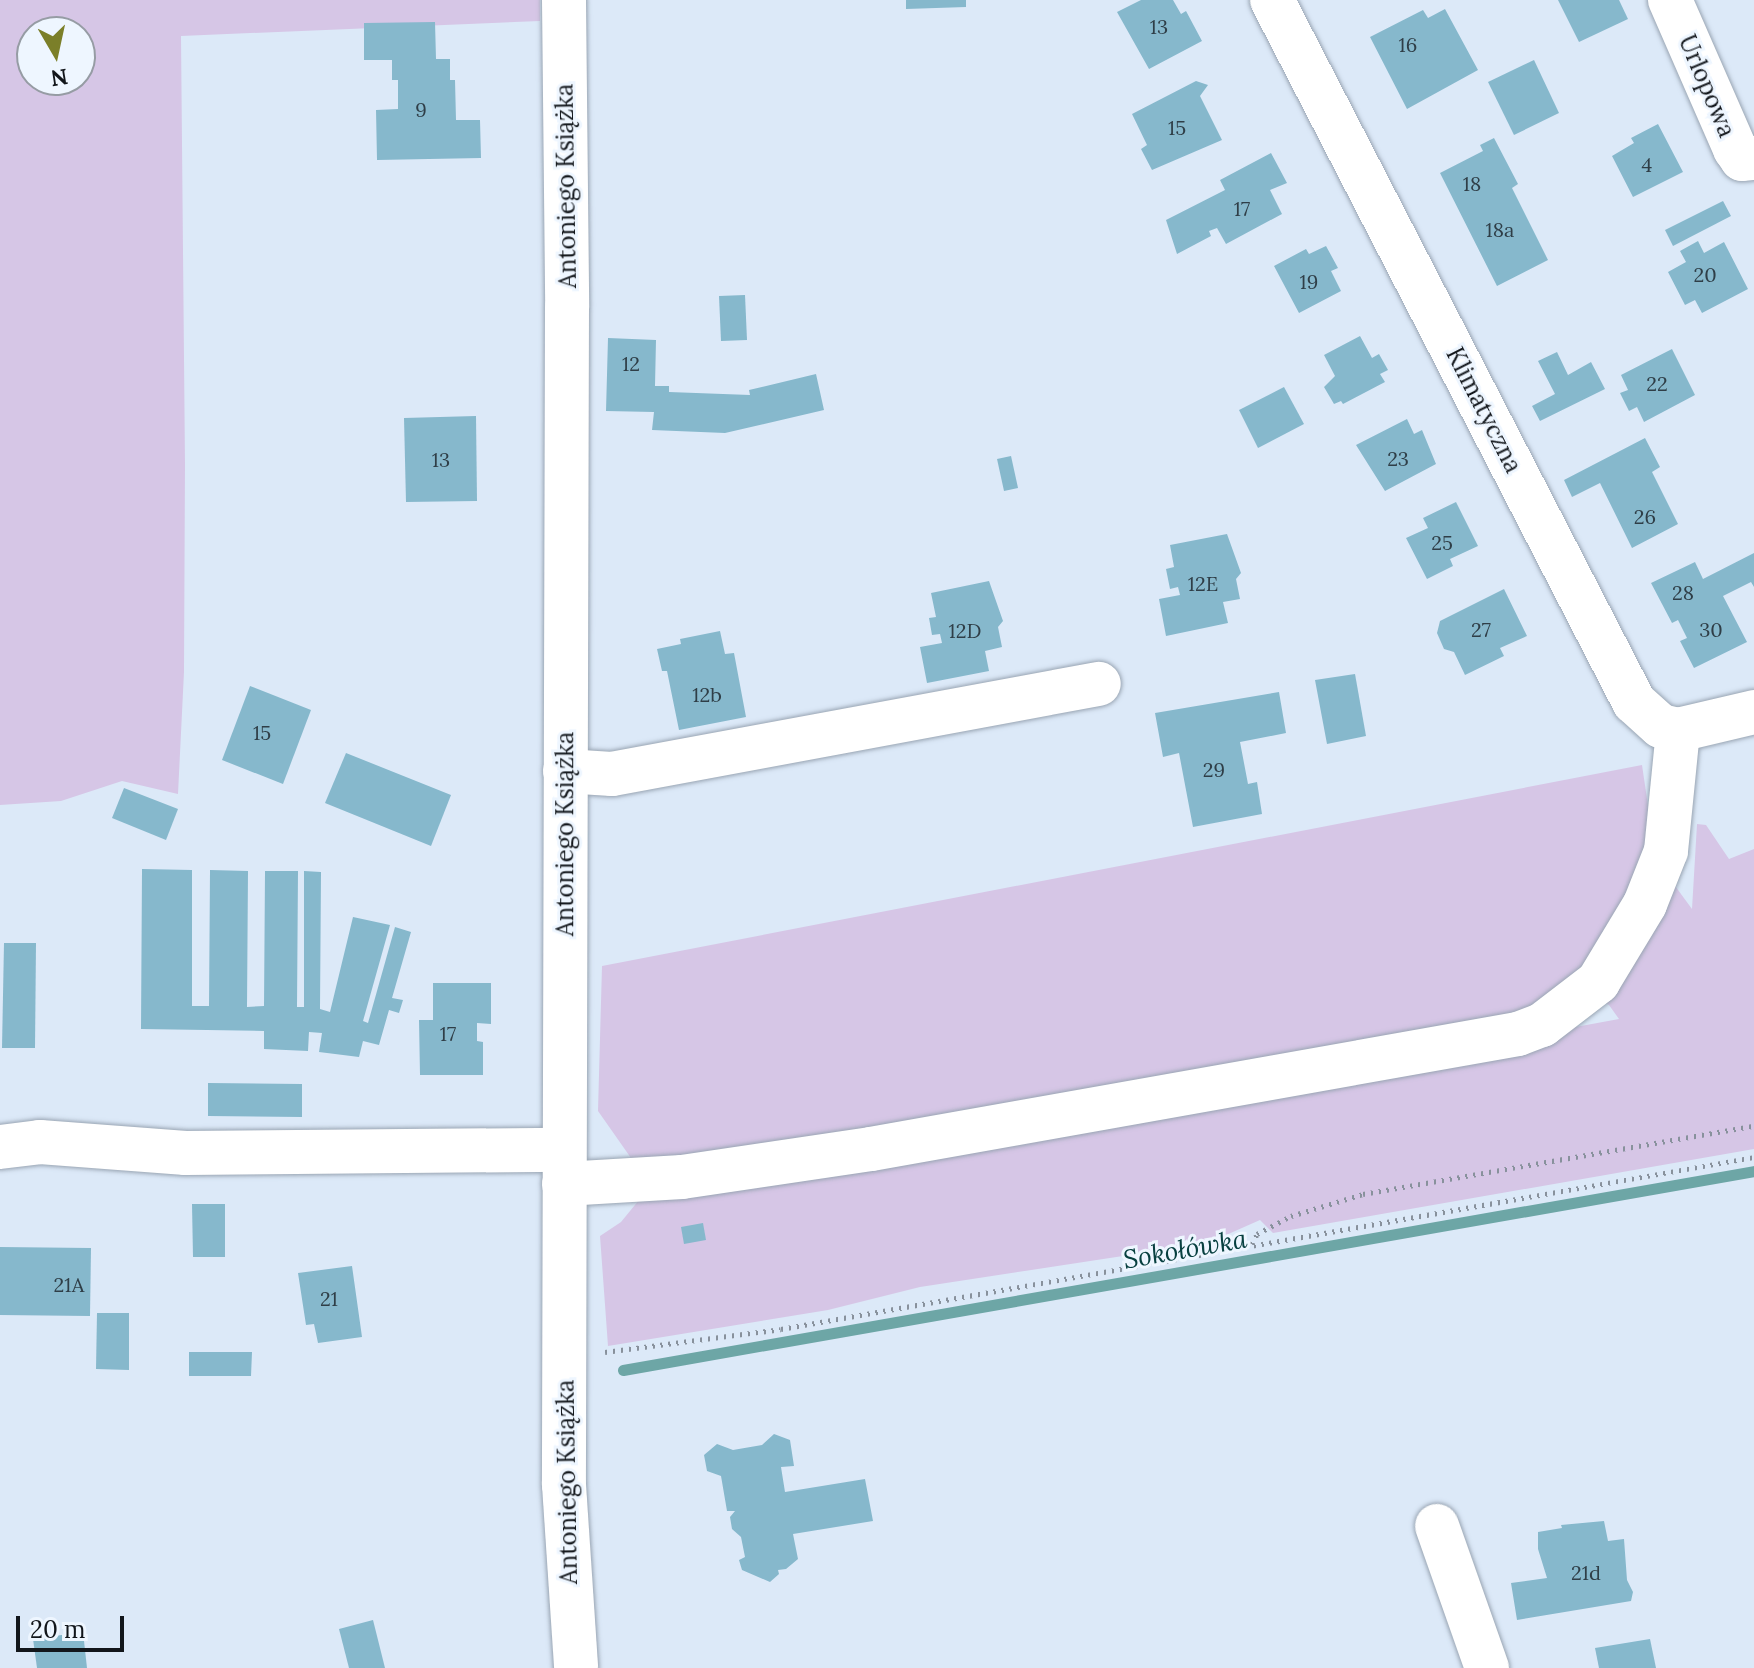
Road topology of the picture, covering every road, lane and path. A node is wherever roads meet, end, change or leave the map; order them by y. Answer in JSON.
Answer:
{"nodes":[{"id":1,"x":564,"y":0,"type":"edge"},
{"id":2,"x":1272,"y":0,"type":"edge"},
{"id":3,"x":1670,"y":0,"type":"edge"},
{"id":4,"x":1754,"y":158,"type":"edge"},
{"id":5,"x":1099,"y":684,"type":"dead end"},
{"id":6,"x":1754,"y":712,"type":"edge"},
{"id":7,"x":1678,"y":730,"type":"junction"},
{"id":8,"x":565,"y":771,"type":"junction"},
{"id":9,"x":1754,"y":1126,"type":"edge"},
{"id":10,"x":0,"y":1147,"type":"edge"},
{"id":11,"x":1754,"y":1157,"type":"edge"},
{"id":12,"x":564,"y":1167,"type":"junction"},
{"id":13,"x":1252,"y":1244,"type":"junction"},
{"id":14,"x":564,"y":1358,"type":"junction"},
{"id":15,"x":1437,"y":1526,"type":"dead end"},
{"id":16,"x":576,"y":1668,"type":"edge"},
{"id":17,"x":1487,"y":1668,"type":"edge"}],
"edges":[{"from":1,"to":8,"type":"street","name":"Antoniego Książka"},
{"from":2,"to":7,"type":"street","name":"Klimatyczna"},
{"from":3,"to":4,"type":"street","name":"Urlopowa"},
{"from":5,"to":8,"type":"street"},
{"from":6,"to":7,"type":"street"},
{"from":7,"to":12,"type":"street"},
{"from":8,"to":12,"type":"street","name":"Antoniego Książka"},
{"from":9,"to":13,"type":"path"},
{"from":10,"to":12,"type":"street"},
{"from":11,"to":13,"type":"path"},
{"from":12,"to":14,"type":"street","name":"Antoniego Książka"},
{"from":13,"to":14,"type":"path"},
{"from":14,"to":16,"type":"street","name":"Antoniego Książka"},
{"from":15,"to":17,"type":"street"}]}
